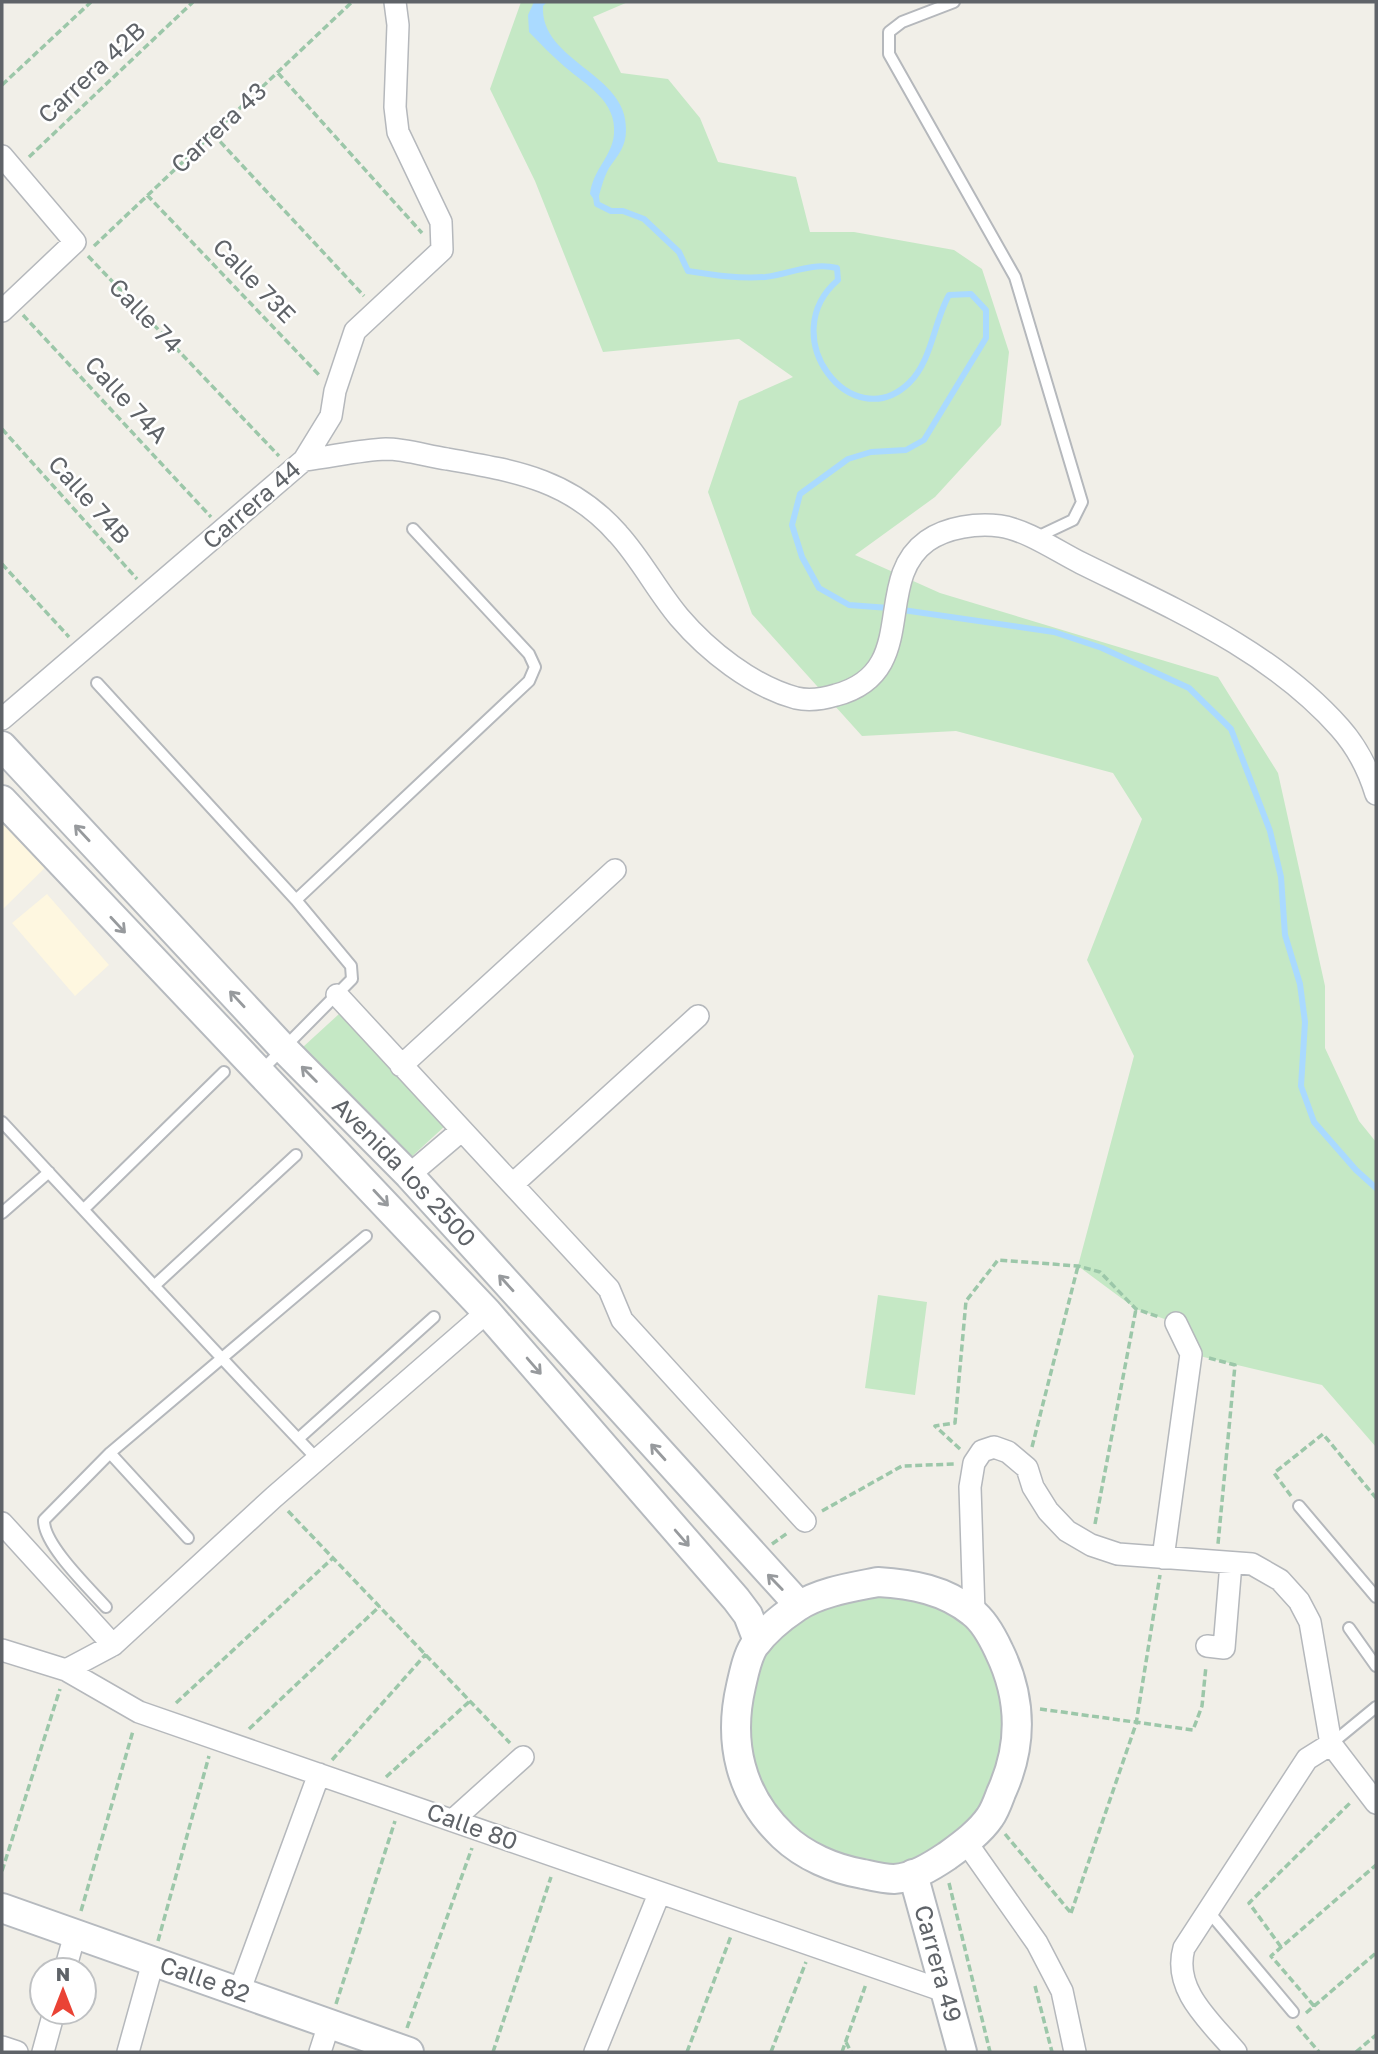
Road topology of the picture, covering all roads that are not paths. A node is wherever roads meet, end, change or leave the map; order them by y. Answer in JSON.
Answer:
{"nodes":[{"id":1,"x":395,"y":2,"type":"edge"},
{"id":2,"x":954,"y":2,"type":"edge"},
{"id":3,"x":8,"y":163,"type":"edge"},
{"id":4,"x":6,"y":307,"type":"edge"},
{"id":5,"x":299,"y":466,"type":"junction"},
{"id":6,"x":413,"y":529,"type":"dead end"},
{"id":7,"x":1033,"y":539,"type":"junction"},
{"id":8,"x":97,"y":683,"type":"dead end"},
{"id":9,"x":2,"y":719,"type":"edge"},
{"id":10,"x":2,"y":746,"type":"edge"},
{"id":11,"x":1376,"y":794,"type":"edge"},
{"id":12,"x":2,"y":800,"type":"edge"},
{"id":13,"x":615,"y":870,"type":"dead end"},
{"id":14,"x":296,"y":900,"type":"junction"},
{"id":15,"x":337,"y":995,"type":"junction"},
{"id":16,"x":698,"y":1016,"type":"dead end"},
{"id":17,"x":284,"y":1049,"type":"junction"},
{"id":18,"x":401,"y":1066,"type":"junction"},
{"id":19,"x":260,"y":1071,"type":"junction"},
{"id":20,"x":224,"y":1072,"type":"dead end"},
{"id":21,"x":2,"y":1122,"type":"edge"},
{"id":22,"x":462,"y":1130,"type":"junction"},
{"id":23,"x":296,"y":1155,"type":"dead end"},
{"id":24,"x":49,"y":1172,"type":"junction"},
{"id":25,"x":409,"y":1175,"type":"junction"},
{"id":26,"x":513,"y":1184,"type":"junction"},
{"id":27,"x":85,"y":1208,"type":"junction"},
{"id":28,"x":2,"y":1213,"type":"edge"},
{"id":29,"x":366,"y":1236,"type":"dead end"},
{"id":30,"x":154,"y":1286,"type":"junction"},
{"id":31,"x":488,"y":1312,"type":"junction"},
{"id":32,"x":434,"y":1317,"type":"dead end"},
{"id":33,"x":1176,"y":1323,"type":"road end"},
{"id":34,"x":220,"y":1359,"type":"junction"},
{"id":35,"x":298,"y":1439,"type":"junction"},
{"id":36,"x":110,"y":1453,"type":"junction"},
{"id":37,"x":319,"y":1461,"type":"junction"},
{"id":38,"x":1298,"y":1506,"type":"road end"},
{"id":39,"x":805,"y":1521,"type":"road end"},
{"id":40,"x":2,"y":1523,"type":"edge"},
{"id":41,"x":188,"y":1538,"type":"dead end"},
{"id":42,"x":1163,"y":1558,"type":"junction"},
{"id":43,"x":1224,"y":1562,"type":"junction"},
{"id":44,"x":1376,"y":1597,"type":"edge"},
{"id":45,"x":799,"y":1605,"type":"junction"},
{"id":46,"x":106,"y":1607,"type":"dead end"},
{"id":47,"x":974,"y":1613,"type":"junction"},
{"id":48,"x":1349,"y":1628,"type":"dead end"},
{"id":49,"x":758,"y":1642,"type":"junction"},
{"id":50,"x":113,"y":1645,"type":"junction"},
{"id":51,"x":1208,"y":1646,"type":"road end"},
{"id":52,"x":2,"y":1650,"type":"edge"},
{"id":53,"x":1376,"y":1666,"type":"edge"},
{"id":54,"x":66,"y":1670,"type":"junction"},
{"id":55,"x":1376,"y":1707,"type":"edge"},
{"id":56,"x":1331,"y":1744,"type":"junction"},
{"id":57,"x":523,"y":1757,"type":"road end"},
{"id":58,"x":319,"y":1774,"type":"junction"},
{"id":59,"x":1376,"y":1803,"type":"edge"},
{"id":60,"x":453,"y":1820,"type":"junction"},
{"id":61,"x":966,"y":1842,"type":"junction"},
{"id":62,"x":913,"y":1874,"type":"junction"},
{"id":63,"x":659,"y":1894,"type":"junction"},
{"id":64,"x":2,"y":1908,"type":"edge"},
{"id":65,"x":1209,"y":1912,"type":"junction"},
{"id":66,"x":75,"y":1934,"type":"junction"},
{"id":67,"x":69,"y":1956,"type":"edge"},
{"id":68,"x":153,"y":1962,"type":"junction"},
{"id":69,"x":239,"y":1992,"type":"junction"},
{"id":70,"x":947,"y":1992,"type":"junction"},
{"id":71,"x":1294,"y":2018,"type":"road end"},
{"id":72,"x":329,"y":2024,"type":"junction"},
{"id":73,"x":50,"y":2026,"type":"edge"},
{"id":74,"x":2,"y":2047,"type":"edge"},
{"id":75,"x":402,"y":2051,"type":"edge"},
{"id":76,"x":17,"y":2052,"type":"edge"},
{"id":77,"x":43,"y":2052,"type":"edge"},
{"id":78,"x":128,"y":2052,"type":"edge"},
{"id":79,"x":320,"y":2052,"type":"edge"},
{"id":80,"x":595,"y":2052,"type":"edge"},
{"id":81,"x":962,"y":2052,"type":"edge"},
{"id":82,"x":1075,"y":2052,"type":"edge"},
{"id":83,"x":1236,"y":2052,"type":"edge"}],
"edges":[{"from":1,"to":5,"type":"street","name":"Carrera 44"},
{"from":2,"to":7,"type":"lane"},
{"from":3,"to":4,"type":"street"},
{"from":5,"to":7,"type":"street"},
{"from":5,"to":9,"type":"street","name":"Carrera 44"},
{"from":6,"to":14,"type":"lane"},
{"from":7,"to":11,"type":"street"},
{"from":8,"to":14,"type":"lane"},
{"from":17,"to":10,"type":"main road","name":"Avenida los 2500","one_way":true},
{"from":12,"to":19,"type":"main road","name":"Avenida los 2500","one_way":true},
{"from":13,"to":18,"type":"street"},
{"from":14,"to":15,"type":"lane"},
{"from":15,"to":17,"type":"lane"},
{"from":15,"to":18,"type":"street"},
{"from":16,"to":26,"type":"street"},
{"from":17,"to":19,"type":"lane"},
{"from":25,"to":17,"type":"main road","name":"Avenida los 2500","one_way":true},
{"from":18,"to":22,"type":"street"},
{"from":19,"to":31,"type":"main road","name":"Avenida los 2500","one_way":true},
{"from":20,"to":27,"type":"lane"},
{"from":21,"to":24,"type":"lane"},
{"from":22,"to":25,"type":"street"},
{"from":22,"to":26,"type":"street"},
{"from":23,"to":30,"type":"lane"},
{"from":24,"to":27,"type":"lane"},
{"from":24,"to":28,"type":"lane"},
{"from":45,"to":25,"type":"main road","name":"Avenida los 2500","one_way":true},
{"from":26,"to":39,"type":"street"},
{"from":27,"to":30,"type":"lane"},
{"from":29,"to":34,"type":"lane"},
{"from":30,"to":34,"type":"lane"},
{"from":31,"to":37,"type":"street"},
{"from":31,"to":49,"type":"main road","name":"Avenida los 2500","one_way":true},
{"from":32,"to":35,"type":"lane"},
{"from":33,"to":42,"type":"street"},
{"from":34,"to":35,"type":"lane"},
{"from":34,"to":36,"type":"lane"},
{"from":35,"to":37,"type":"lane"},
{"from":36,"to":41,"type":"lane"},
{"from":36,"to":46,"type":"lane"},
{"from":37,"to":50,"type":"street"},
{"from":38,"to":44,"type":"lane"},
{"from":40,"to":50,"type":"street"},
{"from":42,"to":43,"type":"street"},
{"from":42,"to":47,"type":"street"},
{"from":43,"to":51,"type":"street"},
{"from":43,"to":56,"type":"street"},
{"from":45,"to":47,"type":"main road"},
{"from":45,"to":49,"type":"main road"},
{"from":47,"to":61,"type":"main road"},
{"from":48,"to":53,"type":"lane"},
{"from":49,"to":62,"type":"main road"},
{"from":50,"to":54,"type":"street"},
{"from":52,"to":54,"type":"street","name":"Calle 80"},
{"from":54,"to":58,"type":"street","name":"Calle 80"},
{"from":55,"to":56,"type":"lane"},
{"from":56,"to":59,"type":"street"},
{"from":56,"to":65,"type":"street"},
{"from":57,"to":60,"type":"street"},
{"from":58,"to":60,"type":"street","name":"Calle 80"},
{"from":58,"to":69,"type":"street"},
{"from":60,"to":63,"type":"street","name":"Calle 80"},
{"from":61,"to":62,"type":"main road"},
{"from":61,"to":82,"type":"street"},
{"from":62,"to":70,"type":"main road","name":"Carrera 49"},
{"from":63,"to":70,"type":"street","name":"Calle 80"},
{"from":63,"to":80,"type":"street"},
{"from":64,"to":66,"type":"main road","name":"Calle 82"},
{"from":65,"to":71,"type":"lane"},
{"from":65,"to":83,"type":"street"},
{"from":66,"to":67,"type":"street"},
{"from":66,"to":68,"type":"main road","name":"Calle 82"},
{"from":68,"to":69,"type":"main road","name":"Calle 82"},
{"from":68,"to":78,"type":"street"},
{"from":69,"to":72,"type":"main road","name":"Calle 82"},
{"from":70,"to":81,"type":"main road","name":"Carrera 49"},
{"from":72,"to":75,"type":"main road","name":"Calle 82"},
{"from":72,"to":79,"type":"street"},
{"from":73,"to":77,"type":"street"},
{"from":74,"to":76,"type":"street"}]}
